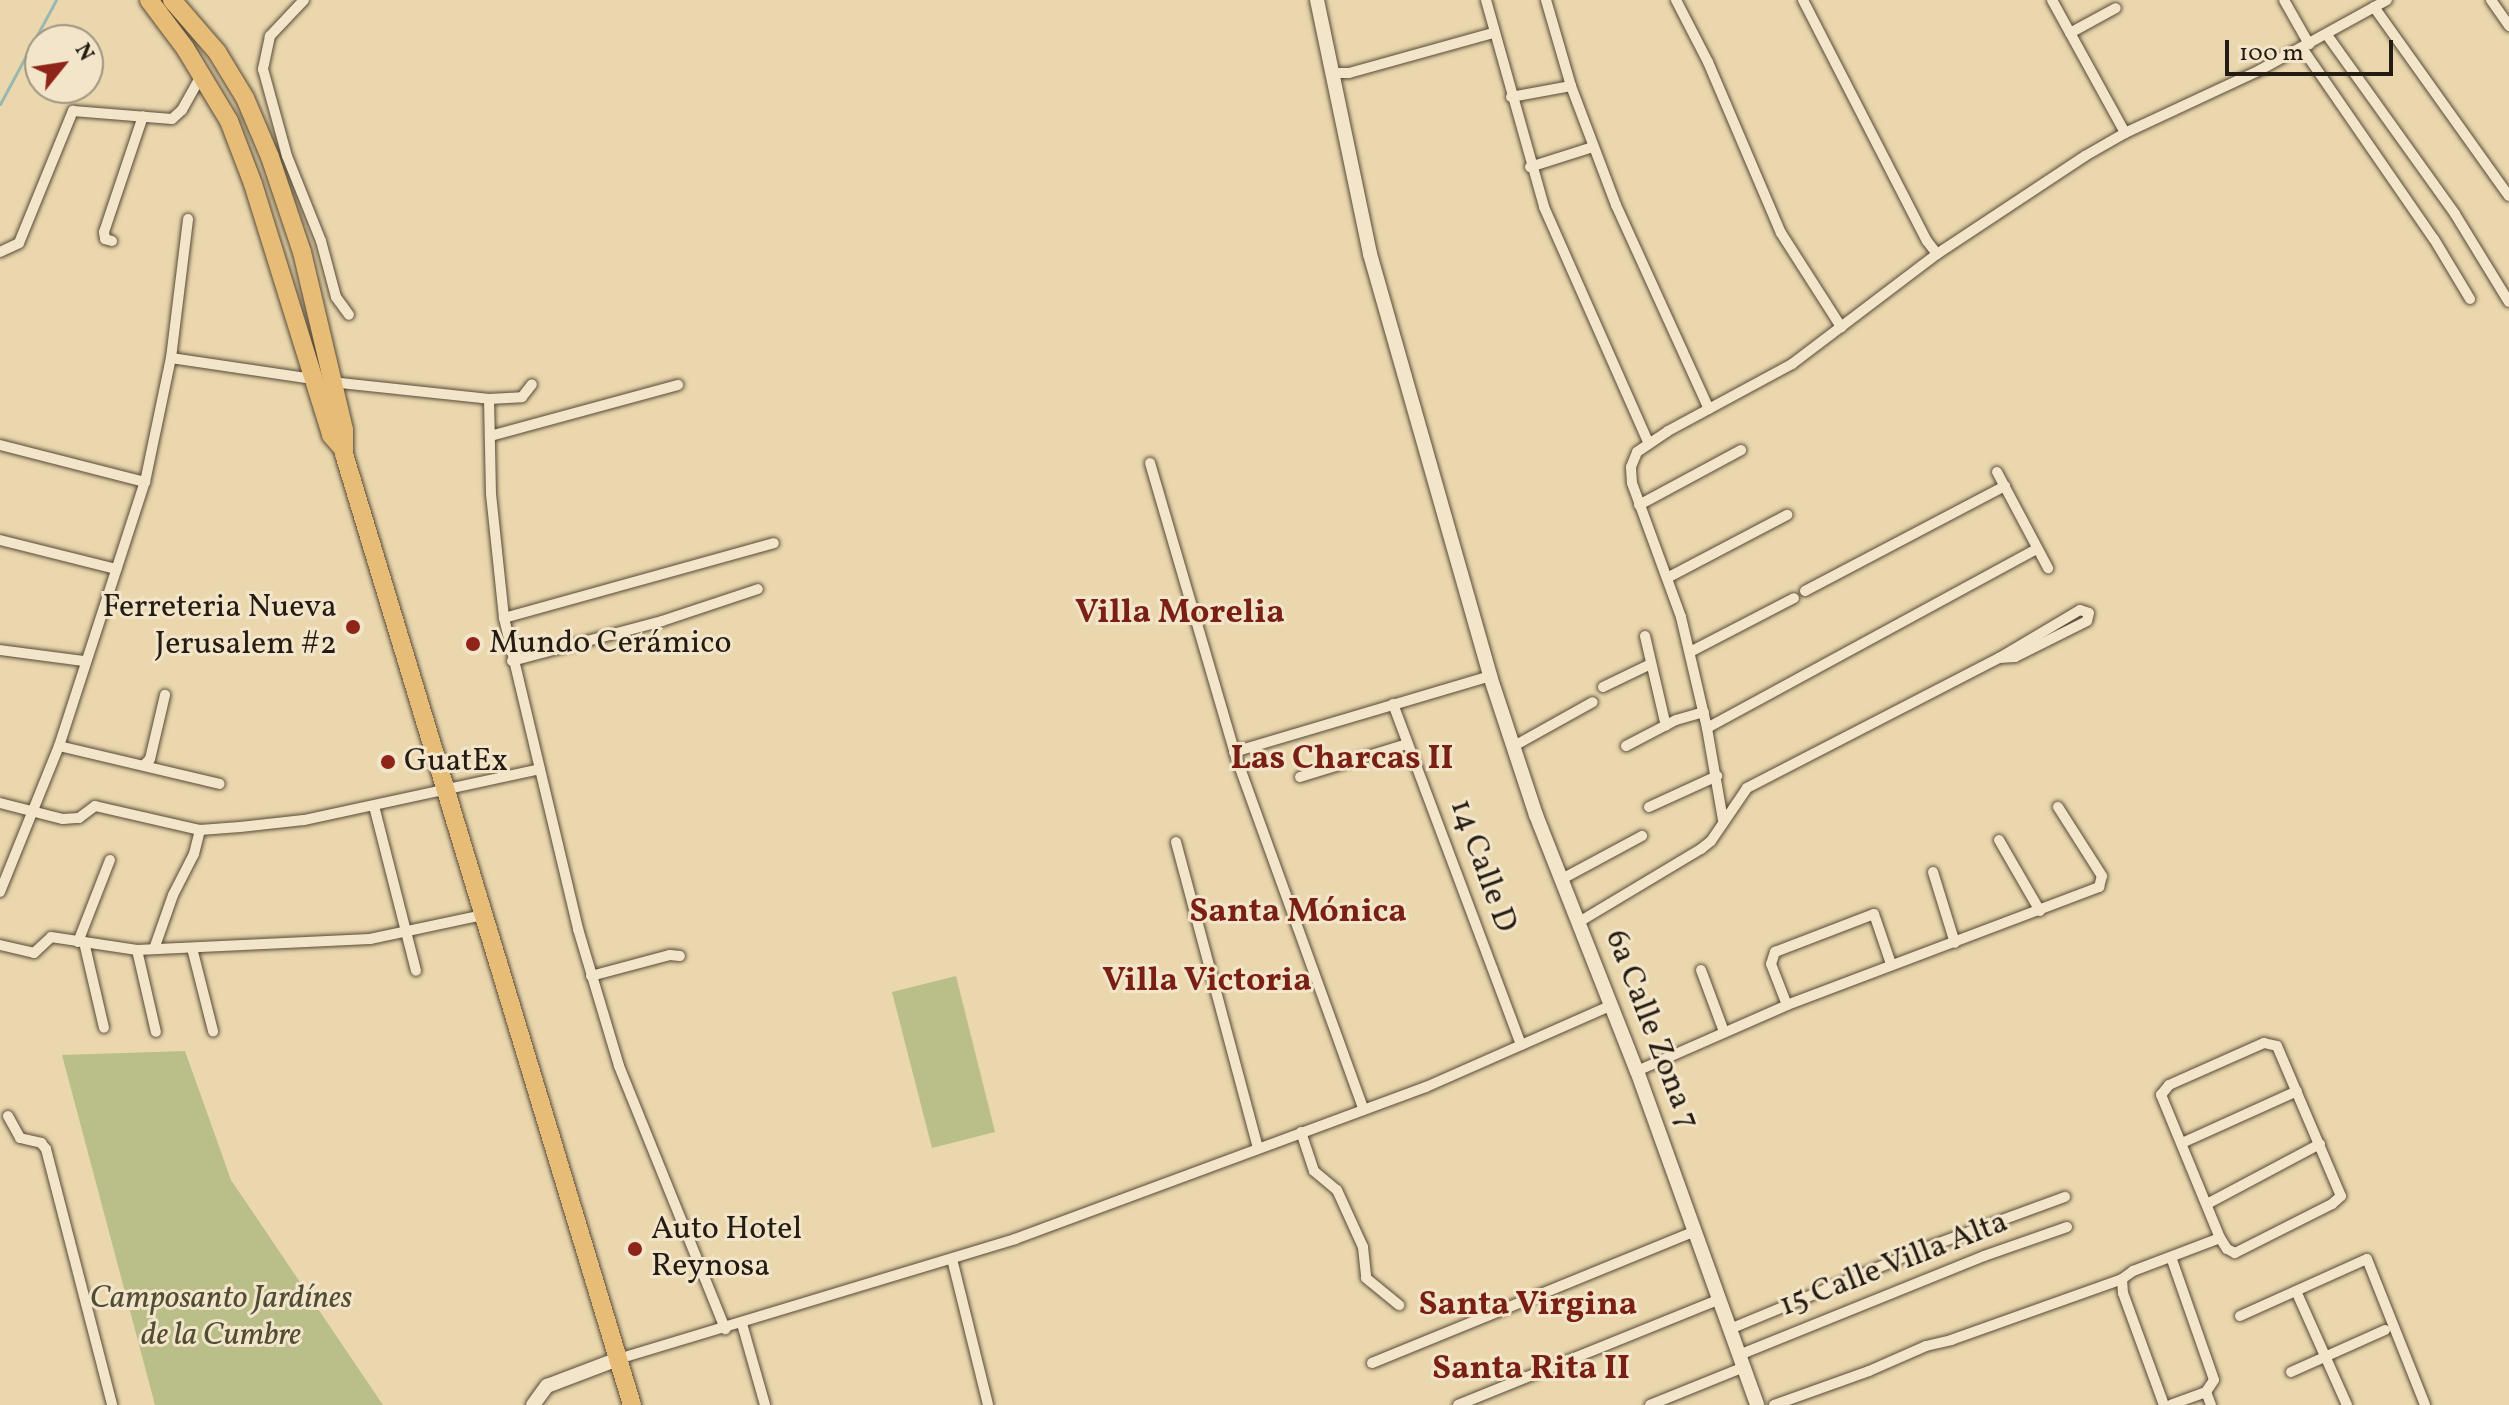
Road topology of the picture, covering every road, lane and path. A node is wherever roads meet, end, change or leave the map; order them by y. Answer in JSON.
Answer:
{"nodes":[{"id":1,"x":149,"y":0,"type":"edge"},
{"id":2,"x":172,"y":0,"type":"edge"},
{"id":3,"x":304,"y":0,"type":"edge"},
{"id":4,"x":1317,"y":0,"type":"edge"},
{"id":5,"x":1486,"y":0,"type":"edge"},
{"id":6,"x":1546,"y":0,"type":"edge"},
{"id":7,"x":1676,"y":0,"type":"edge"},
{"id":8,"x":1803,"y":0,"type":"edge"},
{"id":9,"x":2052,"y":0,"type":"edge"},
{"id":10,"x":2284,"y":0,"type":"edge"},
{"id":11,"x":2387,"y":0,"type":"edge"},
{"id":12,"x":2491,"y":0,"type":"edge"},
{"id":13,"x":2374,"y":7,"type":"junction"},
{"id":14,"x":2116,"y":8,"type":"dead end"},
{"id":15,"x":2509,"y":26,"type":"edge"},
{"id":16,"x":1493,"y":33,"type":"junction"},
{"id":17,"x":2070,"y":33,"type":"junction"},
{"id":18,"x":2327,"y":35,"type":"junction"},
{"id":19,"x":2305,"y":46,"type":"junction"},
{"id":20,"x":1334,"y":73,"type":"junction"},
{"id":21,"x":202,"y":74,"type":"junction"},
{"id":22,"x":1571,"y":86,"type":"junction"},
{"id":23,"x":1511,"y":97,"type":"junction"},
{"id":24,"x":143,"y":116,"type":"junction"},
{"id":25,"x":2125,"y":133,"type":"junction"},
{"id":26,"x":1593,"y":147,"type":"junction"},
{"id":27,"x":1530,"y":167,"type":"junction"},
{"id":28,"x":2509,"y":196,"type":"edge"},
{"id":29,"x":188,"y":219,"type":"dead end"},
{"id":30,"x":112,"y":241,"type":"dead end"},
{"id":31,"x":0,"y":252,"type":"edge"},
{"id":32,"x":1937,"y":254,"type":"junction"},
{"id":33,"x":336,"y":297,"type":"junction"},
{"id":34,"x":2470,"y":299,"type":"dead end"},
{"id":35,"x":2509,"y":302,"type":"edge"},
{"id":36,"x":316,"y":309,"type":"junction"},
{"id":37,"x":349,"y":315,"type":"dead end"},
{"id":38,"x":1841,"y":327,"type":"junction"},
{"id":39,"x":171,"y":358,"type":"junction"},
{"id":40,"x":322,"y":380,"type":"junction"},
{"id":41,"x":532,"y":384,"type":"dead end"},
{"id":42,"x":678,"y":385,"type":"dead end"},
{"id":43,"x":489,"y":399,"type":"junction"},
{"id":44,"x":1709,"y":409,"type":"junction"},
{"id":45,"x":490,"y":436,"type":"junction"},
{"id":46,"x":1648,"y":442,"type":"junction"},
{"id":47,"x":0,"y":445,"type":"edge"},
{"id":48,"x":1741,"y":450,"type":"dead end"},
{"id":49,"x":1150,"y":463,"type":"dead end"},
{"id":50,"x":1997,"y":472,"type":"dead end"},
{"id":51,"x":145,"y":482,"type":"junction"},
{"id":52,"x":2005,"y":486,"type":"junction"},
{"id":53,"x":1639,"y":505,"type":"junction"},
{"id":54,"x":1787,"y":515,"type":"dead end"},
{"id":55,"x":0,"y":540,"type":"edge"},
{"id":56,"x":774,"y":543,"type":"dead end"},
{"id":57,"x":2037,"y":549,"type":"junction"},
{"id":58,"x":2048,"y":568,"type":"dead end"},
{"id":59,"x":116,"y":569,"type":"junction"},
{"id":60,"x":1667,"y":578,"type":"junction"},
{"id":61,"x":758,"y":589,"type":"dead end"},
{"id":62,"x":1805,"y":591,"type":"dead end"},
{"id":63,"x":1794,"y":598,"type":"dead end"},
{"id":64,"x":504,"y":618,"type":"junction"},
{"id":65,"x":1645,"y":636,"type":"dead end"},
{"id":66,"x":0,"y":650,"type":"edge"},
{"id":67,"x":1690,"y":652,"type":"junction"},
{"id":68,"x":1999,"y":658,"type":"junction"},
{"id":69,"x":84,"y":661,"type":"junction"},
{"id":70,"x":512,"y":661,"type":"junction"},
{"id":71,"x":1651,"y":664,"type":"junction"},
{"id":72,"x":1490,"y":676,"type":"junction"},
{"id":73,"x":1603,"y":687,"type":"dead end"},
{"id":74,"x":165,"y":695,"type":"dead end"},
{"id":75,"x":1593,"y":702,"type":"dead end"},
{"id":76,"x":1393,"y":704,"type":"junction"},
{"id":77,"x":1704,"y":712,"type":"junction"},
{"id":78,"x":1666,"y":726,"type":"junction"},
{"id":79,"x":1707,"y":728,"type":"junction"},
{"id":80,"x":1407,"y":744,"type":"junction"},
{"id":81,"x":59,"y":746,"type":"junction"},
{"id":82,"x":1514,"y":746,"type":"junction"},
{"id":83,"x":1626,"y":746,"type":"dead end"},
{"id":84,"x":1234,"y":752,"type":"junction"},
{"id":85,"x":144,"y":765,"type":"junction"},
{"id":86,"x":540,"y":769,"type":"junction"},
{"id":87,"x":1717,"y":776,"type":"junction"},
{"id":88,"x":1300,"y":777,"type":"dead end"},
{"id":89,"x":220,"y":784,"type":"dead end"},
{"id":90,"x":446,"y":792,"type":"junction"},
{"id":91,"x":1,"y":806,"type":"edge"},
{"id":92,"x":374,"y":806,"type":"junction"},
{"id":93,"x":1649,"y":807,"type":"dead end"},
{"id":94,"x":2058,"y":807,"type":"dead end"},
{"id":95,"x":35,"y":811,"type":"junction"},
{"id":96,"x":1723,"y":820,"type":"junction"},
{"id":97,"x":200,"y":830,"type":"junction"},
{"id":98,"x":1642,"y":836,"type":"dead end"},
{"id":99,"x":1999,"y":840,"type":"dead end"},
{"id":100,"x":1176,"y":842,"type":"dead end"},
{"id":101,"x":110,"y":860,"type":"dead end"},
{"id":102,"x":1933,"y":872,"type":"dead end"},
{"id":103,"x":1562,"y":879,"type":"junction"},
{"id":104,"x":0,"y":892,"type":"edge"},
{"id":105,"x":2040,"y":911,"type":"junction"},
{"id":106,"x":483,"y":915,"type":"junction"},
{"id":107,"x":1579,"y":922,"type":"junction"},
{"id":108,"x":407,"y":934,"type":"junction"},
{"id":109,"x":81,"y":942,"type":"junction"},
{"id":110,"x":1955,"y":943,"type":"junction"},
{"id":111,"x":0,"y":945,"type":"edge"},
{"id":112,"x":192,"y":948,"type":"junction"},
{"id":113,"x":154,"y":949,"type":"junction"},
{"id":114,"x":137,"y":950,"type":"junction"},
{"id":115,"x":680,"y":956,"type":"dead end"},
{"id":116,"x":1891,"y":964,"type":"junction"},
{"id":117,"x":1701,"y":970,"type":"dead end"},
{"id":118,"x":416,"y":971,"type":"dead end"},
{"id":119,"x":591,"y":976,"type":"junction"},
{"id":120,"x":1612,"y":1005,"type":"junction"},
{"id":121,"x":1787,"y":1005,"type":"junction"},
{"id":122,"x":104,"y":1028,"type":"dead end"},
{"id":123,"x":213,"y":1031,"type":"dead end"},
{"id":124,"x":156,"y":1032,"type":"dead end"},
{"id":125,"x":1724,"y":1032,"type":"junction"},
{"id":126,"x":1521,"y":1045,"type":"junction"},
{"id":127,"x":1637,"y":1071,"type":"junction"},
{"id":128,"x":2297,"y":1091,"type":"junction"},
{"id":129,"x":1364,"y":1110,"type":"junction"},
{"id":130,"x":8,"y":1116,"type":"dead end"},
{"id":131,"x":1301,"y":1132,"type":"junction"},
{"id":132,"x":2182,"y":1143,"type":"junction"},
{"id":133,"x":2320,"y":1144,"type":"junction"},
{"id":134,"x":1258,"y":1148,"type":"junction"},
{"id":135,"x":2065,"y":1197,"type":"dead end"},
{"id":136,"x":2207,"y":1204,"type":"junction"},
{"id":137,"x":2067,"y":1227,"type":"dead end"},
{"id":138,"x":1695,"y":1231,"type":"junction"},
{"id":139,"x":2220,"y":1238,"type":"junction"},
{"id":140,"x":2171,"y":1257,"type":"junction"},
{"id":141,"x":952,"y":1259,"type":"junction"},
{"id":142,"x":2122,"y":1279,"type":"junction"},
{"id":143,"x":2296,"y":1291,"type":"junction"},
{"id":144,"x":1720,"y":1299,"type":"junction"},
{"id":145,"x":1399,"y":1305,"type":"dead end"},
{"id":146,"x":2240,"y":1316,"type":"dead end"},
{"id":147,"x":742,"y":1324,"type":"junction"},
{"id":148,"x":725,"y":1329,"type":"junction"},
{"id":149,"x":1730,"y":1329,"type":"junction"},
{"id":150,"x":2385,"y":1330,"type":"dead end"},
{"id":151,"x":2325,"y":1357,"type":"junction"},
{"id":152,"x":618,"y":1359,"type":"junction"},
{"id":153,"x":1742,"y":1361,"type":"junction"},
{"id":154,"x":1372,"y":1363,"type":"dead end"},
{"id":155,"x":2291,"y":1372,"type":"dead end"},
{"id":156,"x":2206,"y":1392,"type":"junction"},
{"id":157,"x":112,"y":1405,"type":"edge"},
{"id":158,"x":533,"y":1405,"type":"edge"},
{"id":159,"x":632,"y":1405,"type":"edge"},
{"id":160,"x":765,"y":1405,"type":"edge"},
{"id":161,"x":988,"y":1405,"type":"edge"},
{"id":162,"x":1458,"y":1405,"type":"edge"},
{"id":163,"x":1650,"y":1405,"type":"edge"},
{"id":164,"x":1757,"y":1405,"type":"edge"},
{"id":165,"x":1774,"y":1405,"type":"edge"},
{"id":166,"x":2164,"y":1405,"type":"edge"},
{"id":167,"x":2171,"y":1405,"type":"edge"},
{"id":168,"x":2211,"y":1405,"type":"edge"},
{"id":169,"x":2347,"y":1405,"type":"edge"},
{"id":170,"x":2425,"y":1405,"type":"edge"}],
"edges":[{"from":1,"to":21,"type":"highway"},
{"from":2,"to":36,"type":"highway"},
{"from":3,"to":33,"type":"street"},
{"from":4,"to":20,"type":"street","name":"6a Calle Zona 7"},
{"from":5,"to":16,"type":"street"},
{"from":6,"to":22,"type":"street"},
{"from":7,"to":38,"type":"street"},
{"from":8,"to":32,"type":"street"},
{"from":9,"to":17,"type":"street"},
{"from":10,"to":19,"type":"street"},
{"from":11,"to":13,"type":"street"},
{"from":12,"to":15,"type":"street"},
{"from":13,"to":18,"type":"street"},
{"from":13,"to":28,"type":"street"},
{"from":14,"to":17,"type":"street"},
{"from":16,"to":20,"type":"street"},
{"from":16,"to":23,"type":"street"},
{"from":17,"to":25,"type":"street"},
{"from":18,"to":19,"type":"street"},
{"from":18,"to":35,"type":"street"},
{"from":19,"to":25,"type":"street"},
{"from":19,"to":34,"type":"street"},
{"from":20,"to":72,"type":"street","name":"6a Calle Zona 7"},
{"from":21,"to":24,"type":"street"},
{"from":21,"to":40,"type":"highway"},
{"from":22,"to":23,"type":"street"},
{"from":22,"to":26,"type":"street"},
{"from":23,"to":27,"type":"street"},
{"from":24,"to":30,"type":"street"},
{"from":24,"to":31,"type":"street"},
{"from":25,"to":32,"type":"street"},
{"from":26,"to":27,"type":"street"},
{"from":26,"to":44,"type":"street"},
{"from":27,"to":46,"type":"street"},
{"from":29,"to":39,"type":"street"},
{"from":32,"to":38,"type":"street"},
{"from":33,"to":36,"type":"street"},
{"from":33,"to":37,"type":"street"},
{"from":36,"to":40,"type":"highway"},
{"from":38,"to":44,"type":"street"},
{"from":39,"to":40,"type":"street"},
{"from":39,"to":51,"type":"street"},
{"from":40,"to":43,"type":"street"},
{"from":40,"to":90,"type":"highway"},
{"from":41,"to":43,"type":"street"},
{"from":42,"to":45,"type":"street"},
{"from":43,"to":45,"type":"street"},
{"from":44,"to":46,"type":"street"},
{"from":45,"to":64,"type":"street"},
{"from":46,"to":53,"type":"street"},
{"from":47,"to":51,"type":"street"},
{"from":48,"to":53,"type":"street"},
{"from":49,"to":84,"type":"street"},
{"from":50,"to":52,"type":"street"},
{"from":51,"to":59,"type":"street"},
{"from":52,"to":57,"type":"street"},
{"from":52,"to":62,"type":"street"},
{"from":53,"to":60,"type":"street"},
{"from":54,"to":60,"type":"street"},
{"from":55,"to":59,"type":"street"},
{"from":56,"to":64,"type":"street"},
{"from":57,"to":58,"type":"street"},
{"from":57,"to":79,"type":"street"},
{"from":59,"to":69,"type":"street"},
{"from":60,"to":67,"type":"street"},
{"from":61,"to":70,"type":"street"},
{"from":63,"to":67,"type":"street"},
{"from":64,"to":70,"type":"street"},
{"from":65,"to":71,"type":"street"},
{"from":66,"to":69,"type":"street"},
{"from":67,"to":77,"type":"street"},
{"from":68,"to":68,"type":"street"},
{"from":68,"to":96,"type":"street"},
{"from":69,"to":81,"type":"street"},
{"from":70,"to":86,"type":"street"},
{"from":71,"to":73,"type":"street"},
{"from":71,"to":78,"type":"street"},
{"from":72,"to":76,"type":"street"},
{"from":72,"to":82,"type":"street","name":"6a Calle Zona 7"},
{"from":74,"to":85,"type":"street"},
{"from":75,"to":82,"type":"street"},
{"from":76,"to":80,"type":"street","name":"14 Calle D"},
{"from":76,"to":84,"type":"street"},
{"from":77,"to":78,"type":"street"},
{"from":77,"to":79,"type":"street"},
{"from":78,"to":83,"type":"street"},
{"from":79,"to":87,"type":"street"},
{"from":80,"to":88,"type":"street"},
{"from":80,"to":126,"type":"street","name":"14 Calle D"},
{"from":81,"to":85,"type":"street"},
{"from":81,"to":95,"type":"street"},
{"from":82,"to":103,"type":"street","name":"6a Calle Zona 7"},
{"from":84,"to":129,"type":"street"},
{"from":85,"to":89,"type":"street"},
{"from":86,"to":90,"type":"street"},
{"from":86,"to":119,"type":"street"},
{"from":87,"to":93,"type":"street"},
{"from":87,"to":96,"type":"street"},
{"from":90,"to":92,"type":"street"},
{"from":90,"to":106,"type":"highway"},
{"from":91,"to":95,"type":"street"},
{"from":92,"to":97,"type":"street"},
{"from":92,"to":108,"type":"street"},
{"from":94,"to":105,"type":"street"},
{"from":95,"to":97,"type":"street"},
{"from":95,"to":104,"type":"street"},
{"from":96,"to":107,"type":"street"},
{"from":97,"to":113,"type":"street"},
{"from":98,"to":103,"type":"street"},
{"from":99,"to":105,"type":"street"},
{"from":100,"to":134,"type":"street"},
{"from":101,"to":109,"type":"street"},
{"from":102,"to":110,"type":"street"},
{"from":103,"to":107,"type":"street","name":"6a Calle Zona 7"},
{"from":105,"to":110,"type":"street"},
{"from":106,"to":108,"type":"street"},
{"from":106,"to":152,"type":"highway"},
{"from":107,"to":120,"type":"street","name":"6a Calle Zona 7"},
{"from":108,"to":112,"type":"street"},
{"from":108,"to":118,"type":"street"},
{"from":109,"to":111,"type":"street"},
{"from":109,"to":114,"type":"street"},
{"from":109,"to":122,"type":"street"},
{"from":110,"to":116,"type":"street"},
{"from":112,"to":113,"type":"street"},
{"from":112,"to":123,"type":"street"},
{"from":113,"to":114,"type":"street"},
{"from":114,"to":124,"type":"street"},
{"from":115,"to":119,"type":"street"},
{"from":116,"to":121,"type":"street"},
{"from":116,"to":121,"type":"street"},
{"from":117,"to":125,"type":"street"},
{"from":119,"to":148,"type":"street"},
{"from":120,"to":126,"type":"street"},
{"from":120,"to":127,"type":"street","name":"6a Calle Zona 7"},
{"from":121,"to":125,"type":"street"},
{"from":125,"to":127,"type":"street"},
{"from":126,"to":129,"type":"street"},
{"from":127,"to":138,"type":"street","name":"6a Calle Zona 7"},
{"from":128,"to":132,"type":"street"},
{"from":128,"to":132,"type":"street"},
{"from":128,"to":133,"type":"street"},
{"from":129,"to":131,"type":"street"},
{"from":130,"to":157,"type":"street"},
{"from":131,"to":134,"type":"street"},
{"from":131,"to":145,"type":"street"},
{"from":132,"to":136,"type":"street"},
{"from":133,"to":136,"type":"street"},
{"from":133,"to":139,"type":"street"},
{"from":134,"to":141,"type":"street"},
{"from":135,"to":149,"type":"street"},
{"from":136,"to":139,"type":"street"},
{"from":137,"to":153,"type":"street","name":"15 Calle Villa Alta"},
{"from":138,"to":144,"type":"street","name":"6a Calle Zona 7"},
{"from":138,"to":154,"type":"street"},
{"from":139,"to":140,"type":"street"},
{"from":140,"to":142,"type":"street"},
{"from":140,"to":156,"type":"street"},
{"from":141,"to":147,"type":"street"},
{"from":141,"to":161,"type":"street"},
{"from":142,"to":165,"type":"street"},
{"from":142,"to":166,"type":"street"},
{"from":143,"to":146,"type":"street"},
{"from":143,"to":151,"type":"street"},
{"from":143,"to":170,"type":"street"},
{"from":144,"to":149,"type":"street","name":"6a Calle Zona 7"},
{"from":144,"to":162,"type":"street"},
{"from":147,"to":148,"type":"street"},
{"from":147,"to":160,"type":"street"},
{"from":148,"to":152,"type":"street"},
{"from":149,"to":153,"type":"street","name":"6a Calle Zona 7"},
{"from":150,"to":151,"type":"street"},
{"from":151,"to":155,"type":"street"},
{"from":151,"to":169,"type":"street"},
{"from":152,"to":158,"type":"street"},
{"from":152,"to":159,"type":"highway"},
{"from":153,"to":163,"type":"street","name":"15 Calle Villa Alta"},
{"from":153,"to":164,"type":"street","name":"6a Calle Zona 7"},
{"from":156,"to":167,"type":"street"},
{"from":156,"to":168,"type":"street"}]}
